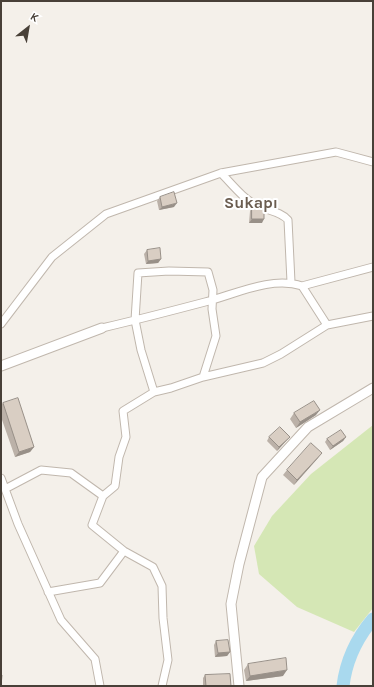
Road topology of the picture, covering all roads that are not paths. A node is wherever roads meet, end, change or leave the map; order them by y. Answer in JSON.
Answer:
{"nodes":[{"id":1,"x":373,"y":162,"type":"edge"},
{"id":2,"x":221,"y":173,"type":"junction"},
{"id":3,"x":373,"y":267,"type":"edge"},
{"id":4,"x":291,"y":282,"type":"junction"},
{"id":5,"x":302,"y":286,"type":"junction"},
{"id":6,"x":212,"y":300,"type":"junction"},
{"id":7,"x":373,"y":316,"type":"edge"},
{"id":8,"x":135,"y":320,"type":"junction"},
{"id":9,"x":1,"y":324,"type":"edge"},
{"id":10,"x":327,"y":326,"type":"junction"},
{"id":11,"x":102,"y":328,"type":"joint"},
{"id":12,"x":1,"y":366,"type":"edge"},
{"id":13,"x":203,"y":377,"type":"junction"},
{"id":14,"x":373,"y":388,"type":"edge"},
{"id":15,"x":154,"y":392,"type":"junction"},
{"id":16,"x":1,"y":478,"type":"edge"},
{"id":17,"x":5,"y":489,"type":"junction"},
{"id":18,"x":103,"y":496,"type":"junction"},
{"id":19,"x":124,"y":551,"type":"junction"},
{"id":20,"x":48,"y":592,"type":"junction"},
{"id":21,"x":100,"y":686,"type":"edge"},
{"id":22,"x":162,"y":686,"type":"edge"},
{"id":23,"x":240,"y":686,"type":"edge"}],
"edges":[{"from":1,"to":2,"type":"street"},
{"from":2,"to":4,"type":"street"},
{"from":2,"to":9,"type":"street"},
{"from":3,"to":5,"type":"street"},
{"from":4,"to":5,"type":"street"},
{"from":4,"to":6,"type":"street"},
{"from":5,"to":10,"type":"street"},
{"from":6,"to":8,"type":"street"},
{"from":6,"to":8,"type":"street"},
{"from":6,"to":13,"type":"street"},
{"from":7,"to":10,"type":"street"},
{"from":8,"to":11,"type":"street"},
{"from":8,"to":15,"type":"street"},
{"from":10,"to":13,"type":"street"},
{"from":11,"to":12,"type":"street"},
{"from":13,"to":15,"type":"street"},
{"from":14,"to":23,"type":"street"},
{"from":15,"to":18,"type":"street"},
{"from":16,"to":17,"type":"street"},
{"from":17,"to":18,"type":"street"},
{"from":17,"to":20,"type":"street"},
{"from":18,"to":19,"type":"street"},
{"from":19,"to":20,"type":"street"},
{"from":19,"to":22,"type":"street"},
{"from":20,"to":21,"type":"street"}]}
